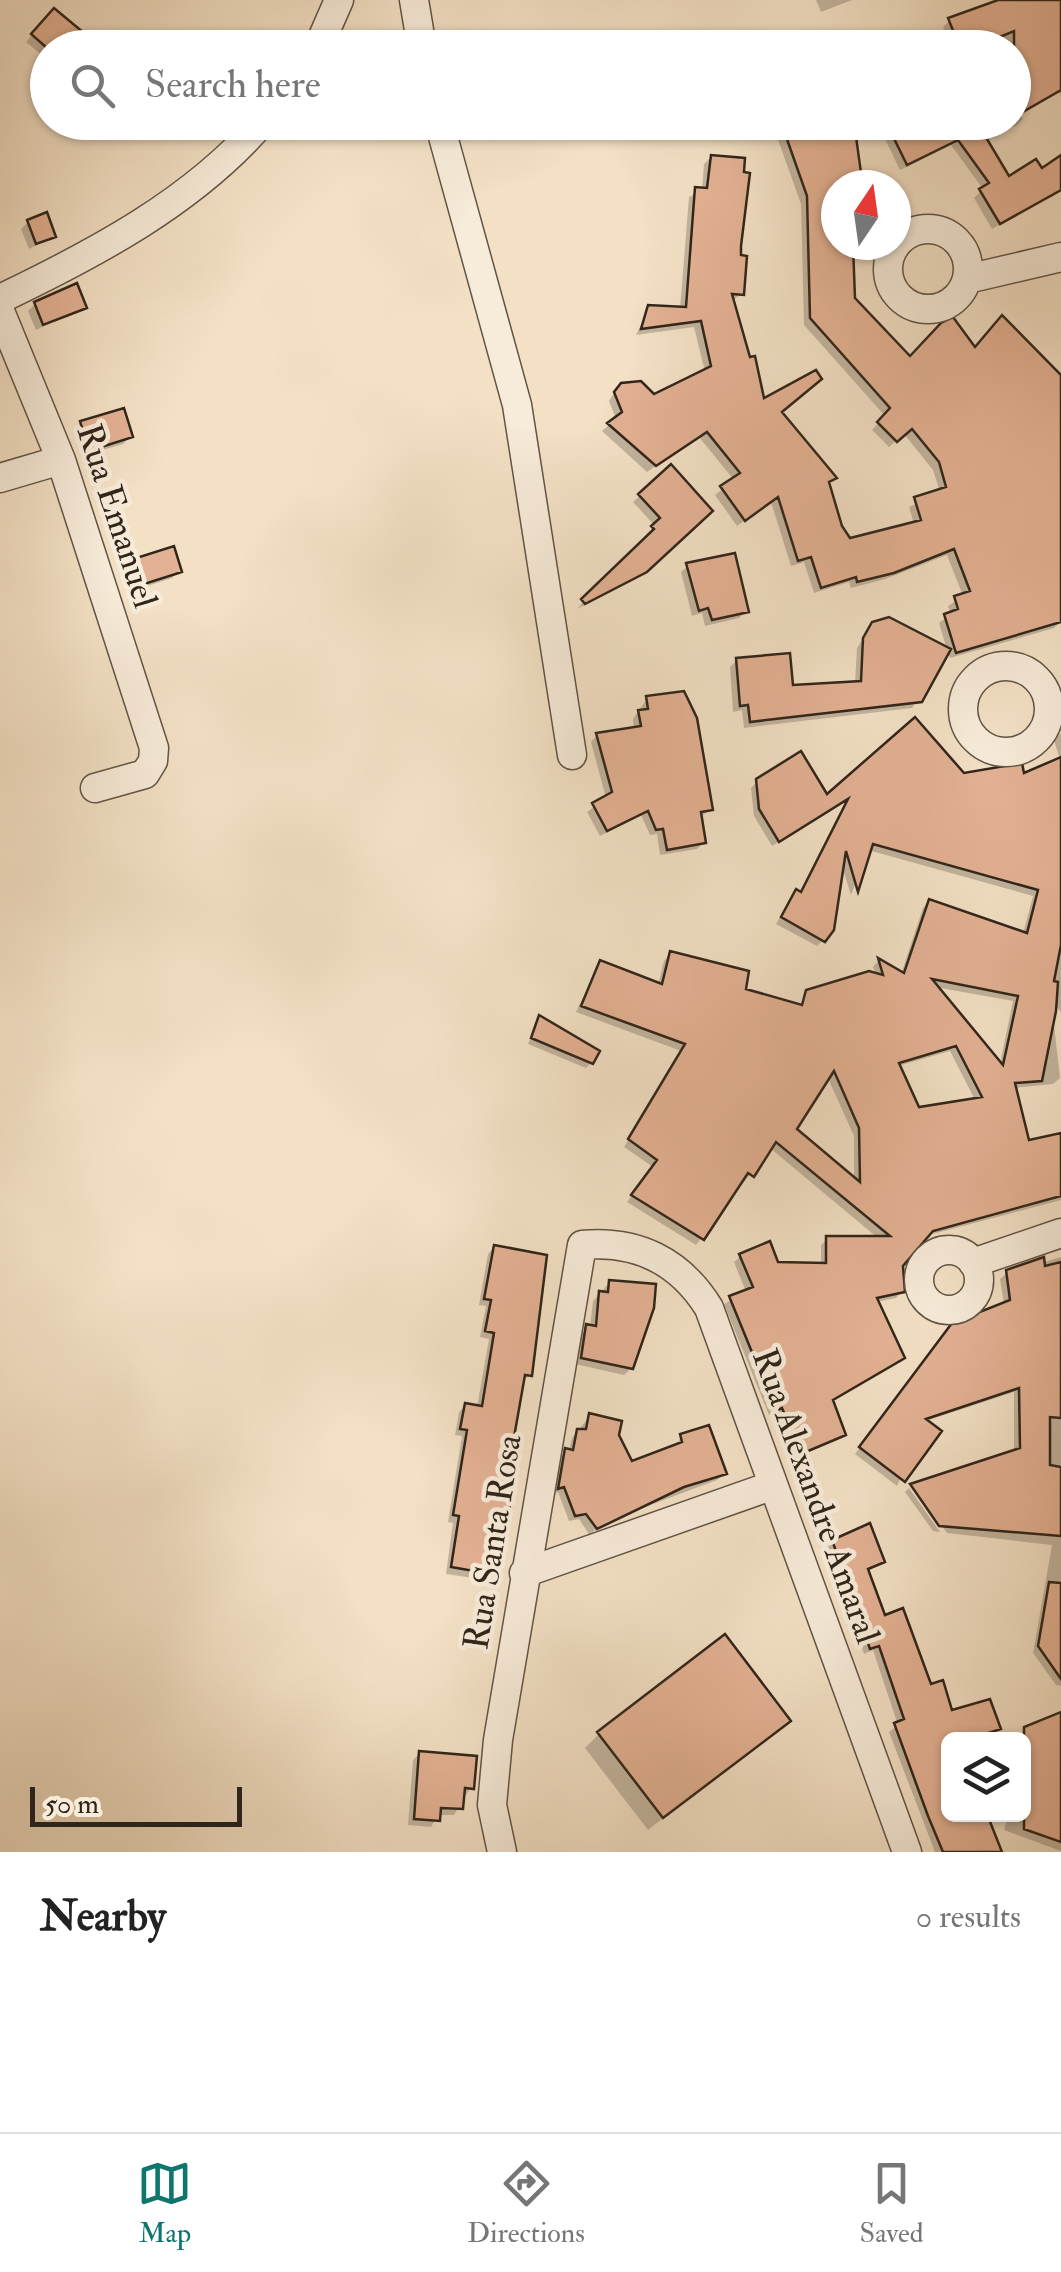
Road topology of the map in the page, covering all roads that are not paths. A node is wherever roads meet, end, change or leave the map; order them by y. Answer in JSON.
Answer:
{"nodes":[{"id":1,"x":339,"y":0,"type":"edge"},
{"id":2,"x":414,"y":0,"type":"edge"},
{"id":3,"x":326,"y":30,"type":"edge"},
{"id":4,"x":419,"y":30,"type":"edge"},
{"id":5,"x":247,"y":140,"type":"edge"},
{"id":6,"x":444,"y":140,"type":"edge"},
{"id":7,"x":1061,"y":256,"type":"edge"},
{"id":8,"x":967,"y":278,"type":"dead end"},
{"id":9,"x":0,"y":299,"type":"edge"},
{"id":10,"x":0,"y":310,"type":"edge"},
{"id":11,"x":61,"y":460,"type":"junction"},
{"id":12,"x":0,"y":478,"type":"edge"},
{"id":13,"x":572,"y":755,"type":"dead end"},
{"id":14,"x":95,"y":788,"type":"dead end"},
{"id":15,"x":1061,"y":1234,"type":"edge"},
{"id":16,"x":582,"y":1245,"type":"joint"},
{"id":17,"x":973,"y":1263,"type":"dead end"},
{"id":18,"x":772,"y":1486,"type":"junction"},
{"id":19,"x":524,"y":1573,"type":"junction"},
{"id":20,"x":502,"y":1852,"type":"edge"},
{"id":21,"x":907,"y":1852,"type":"edge"}],
"edges":[{"from":1,"to":3,"type":"street"},
{"from":2,"to":4,"type":"street"},
{"from":5,"to":9,"type":"street"},
{"from":6,"to":13,"type":"street"},
{"from":7,"to":8,"type":"street"},
{"from":10,"to":11,"type":"street","name":"Rua Emanuel"},
{"from":11,"to":12,"type":"street"},
{"from":11,"to":14,"type":"street","name":"Rua Emanuel"},
{"from":15,"to":17,"type":"street"},
{"from":16,"to":18,"type":"street","name":"Rua Alexandre Amaral"},
{"from":16,"to":19,"type":"street","name":"Rua Santa Rosa"},
{"from":18,"to":19,"type":"street"},
{"from":18,"to":21,"type":"street","name":"Rua Alexandre Amaral"},
{"from":19,"to":20,"type":"street","name":"Rua Santa Rosa"}]}
